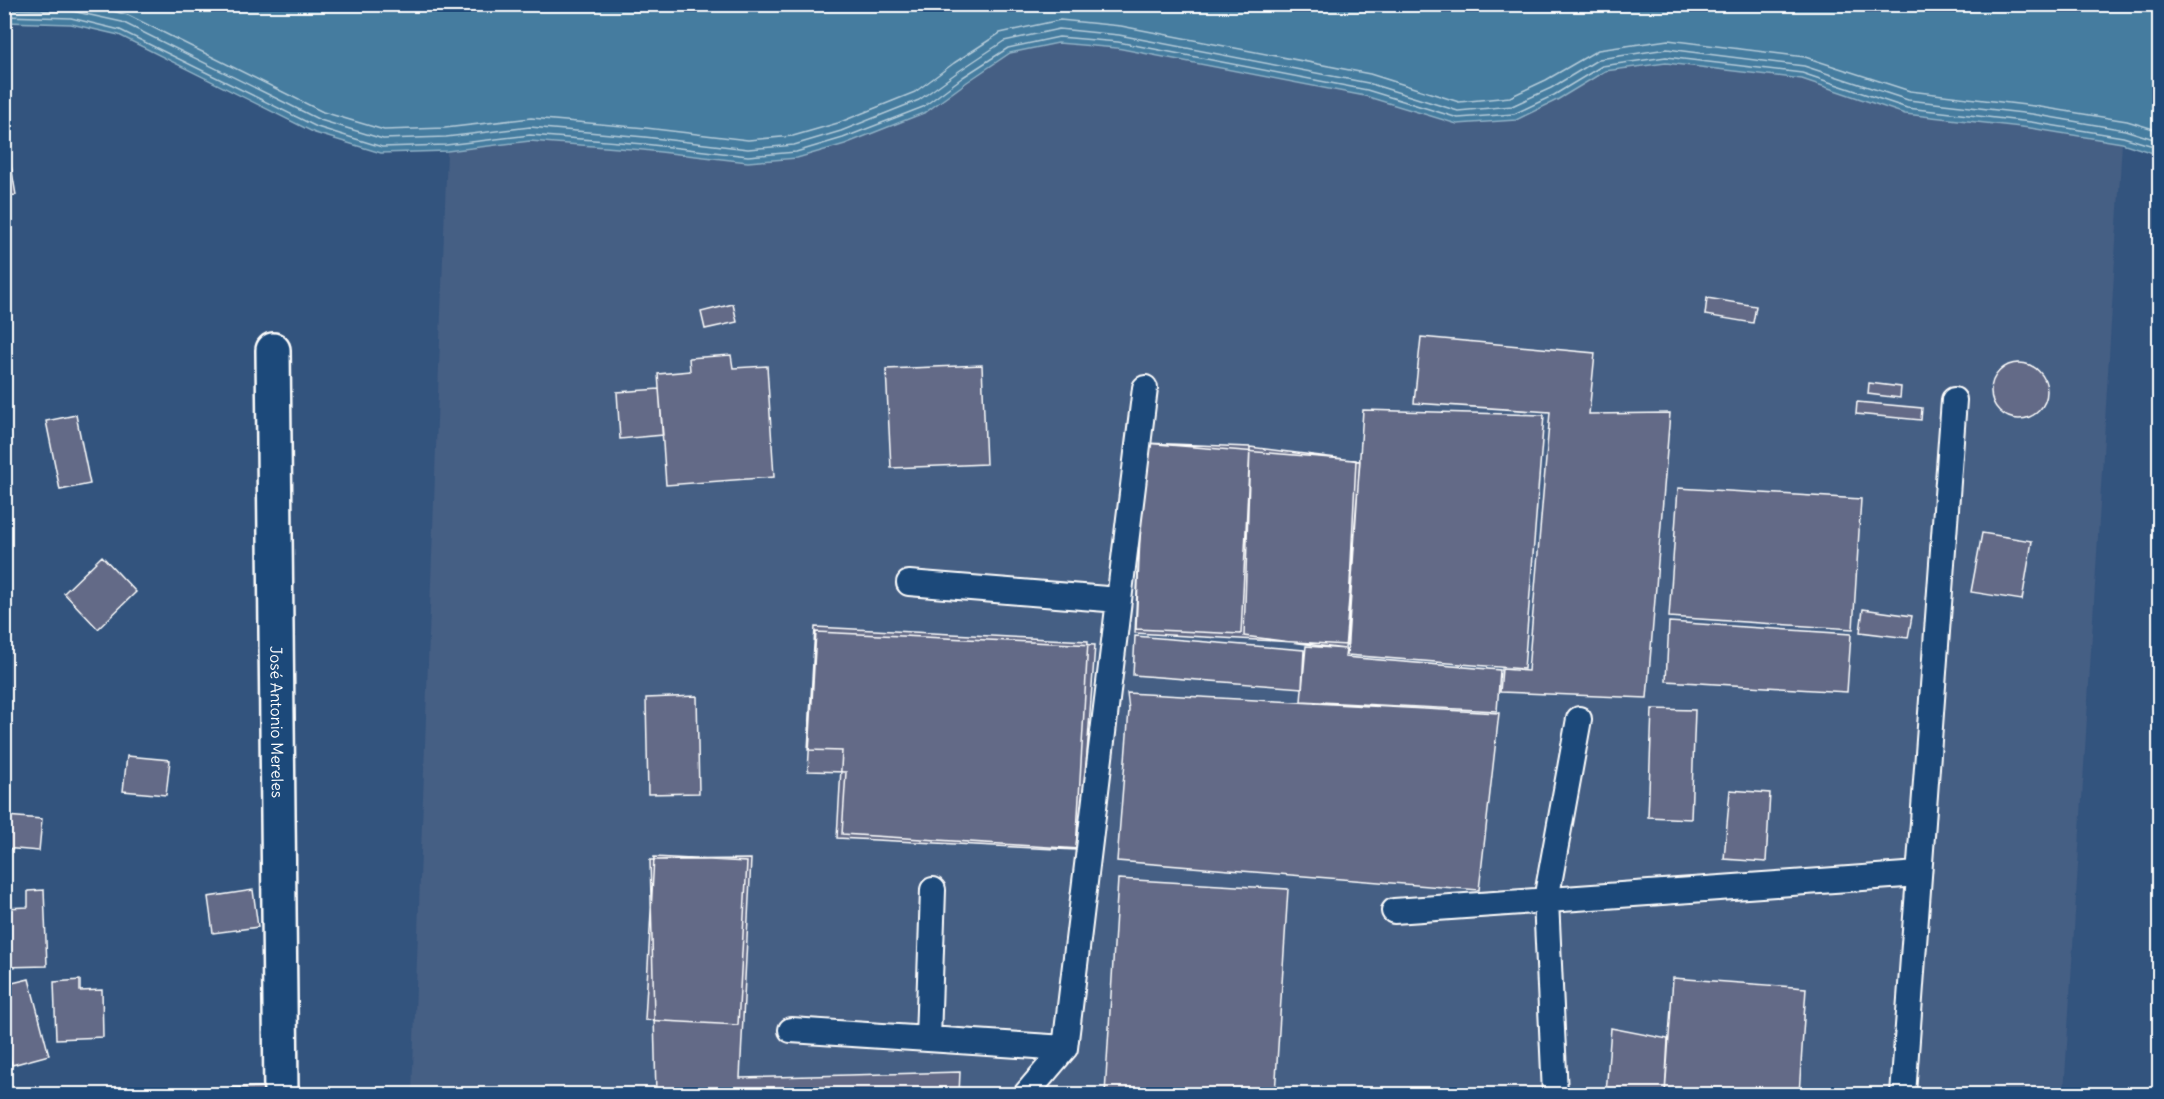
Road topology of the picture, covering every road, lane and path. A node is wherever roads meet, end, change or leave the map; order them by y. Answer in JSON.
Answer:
{"nodes":[{"id":1,"x":273,"y":350,"type":"dead end"},
{"id":2,"x":1145,"y":388,"type":"dead end"},
{"id":3,"x":1954,"y":400,"type":"dead end"},
{"id":4,"x":909,"y":583,"type":"dead end"},
{"id":5,"x":1119,"y":600,"type":"junction"},
{"id":6,"x":1579,"y":719,"type":"dead end"},
{"id":7,"x":1919,"y":874,"type":"junction"},
{"id":8,"x":933,"y":890,"type":"dead end"},
{"id":9,"x":1546,"y":900,"type":"junction"},
{"id":10,"x":1394,"y":910,"type":"dead end"},
{"id":11,"x":791,"y":1030,"type":"dead end"},
{"id":12,"x":928,"y":1040,"type":"junction"},
{"id":13,"x":1065,"y":1048,"type":"junction"},
{"id":14,"x":281,"y":1095,"type":"edge"},
{"id":15,"x":1026,"y":1095,"type":"edge"},
{"id":16,"x":1555,"y":1095,"type":"edge"},
{"id":17,"x":1902,"y":1095,"type":"edge"}],
"edges":[{"from":1,"to":14,"type":"street","name":"José Antonio Mereles"},
{"from":2,"to":5,"type":"lane"},
{"from":3,"to":7,"type":"lane"},
{"from":4,"to":5,"type":"lane"},
{"from":5,"to":13,"type":"lane"},
{"from":6,"to":9,"type":"lane"},
{"from":7,"to":9,"type":"lane"},
{"from":7,"to":17,"type":"lane"},
{"from":8,"to":12,"type":"lane"},
{"from":9,"to":10,"type":"lane"},
{"from":9,"to":16,"type":"lane"},
{"from":11,"to":12,"type":"lane"},
{"from":12,"to":13,"type":"lane"},
{"from":13,"to":15,"type":"lane"}]}
